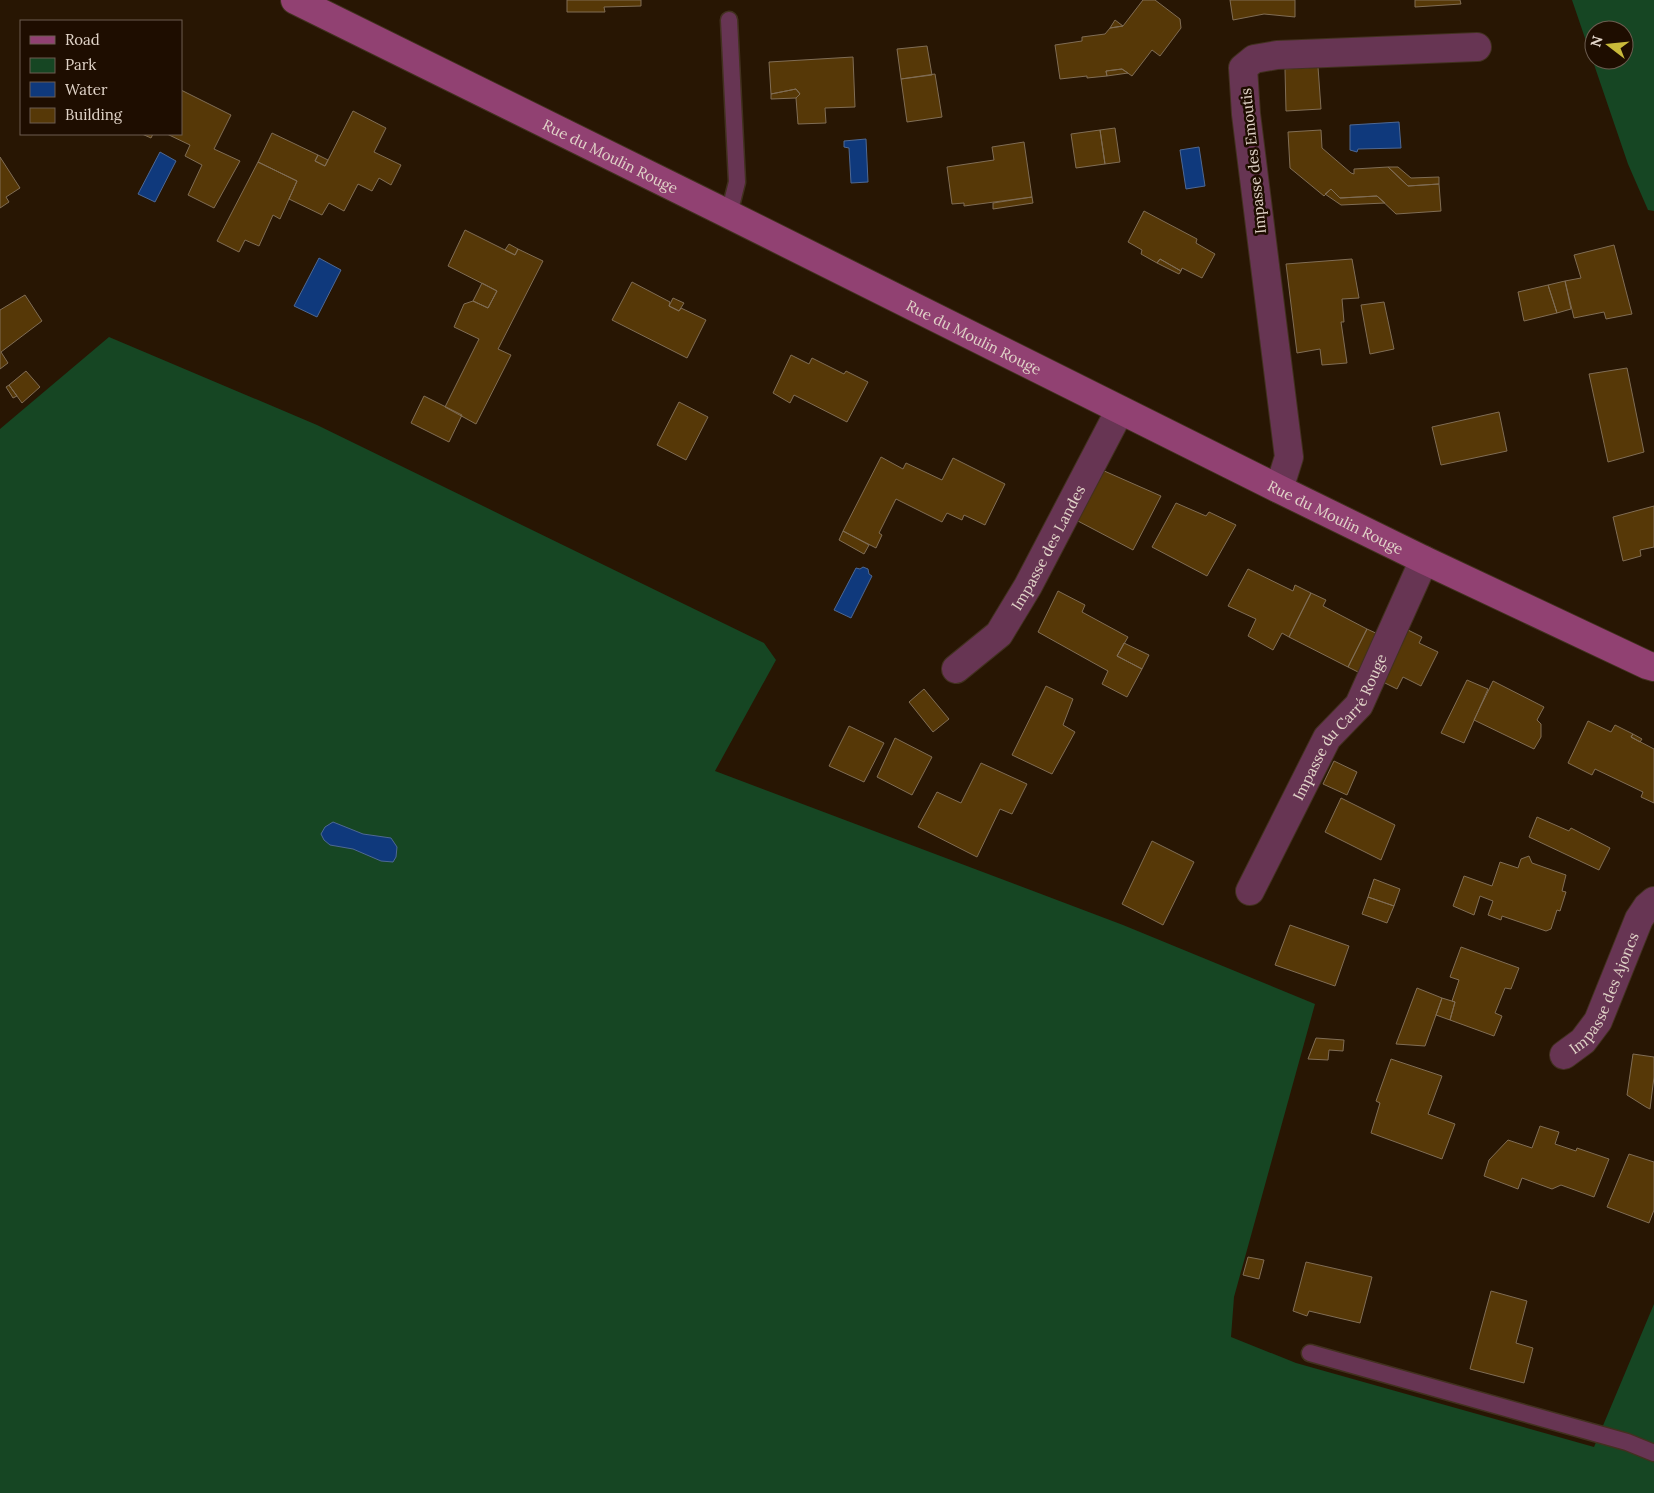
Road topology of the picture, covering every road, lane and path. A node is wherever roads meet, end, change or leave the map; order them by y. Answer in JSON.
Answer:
{"nodes":[{"id":1,"x":295,"y":0,"type":"edge"},
{"id":2,"x":729,"y":20,"type":"dead end"},
{"id":3,"x":1477,"y":48,"type":"dead end"},
{"id":4,"x":729,"y":214,"type":"junction"},
{"id":5,"x":1120,"y":410,"type":"junction"},
{"id":6,"x":1279,"y":489,"type":"junction"},
{"id":7,"x":1424,"y":560,"type":"junction"},
{"id":8,"x":1654,"y":667,"type":"edge"},
{"id":9,"x":956,"y":669,"type":"dead end"},
{"id":10,"x":1250,"y":891,"type":"dead end"},
{"id":11,"x":1654,"y":901,"type":"edge"},
{"id":12,"x":1564,"y":1055,"type":"dead end"},
{"id":13,"x":1310,"y":1353,"type":"dead end"},
{"id":14,"x":1654,"y":1453,"type":"edge"}],
"edges":[{"from":1,"to":4,"type":"street","name":"Rue du Moulin Rouge"},
{"from":2,"to":4,"type":"lane"},
{"from":3,"to":6,"type":"street","name":"Impasse des Emoutis"},
{"from":4,"to":5,"type":"street","name":"Rue du Moulin Rouge"},
{"from":5,"to":6,"type":"street","name":"Rue du Moulin Rouge"},
{"from":5,"to":9,"type":"street","name":"Impasse des Landes"},
{"from":6,"to":7,"type":"street","name":"Rue du Moulin Rouge"},
{"from":7,"to":8,"type":"street","name":"Rue du Moulin Rouge"},
{"from":7,"to":10,"type":"street","name":"Impasse du Carré Rouge"},
{"from":11,"to":12,"type":"street","name":"Impasse des Ajoncs"},
{"from":13,"to":14,"type":"lane"}]}
